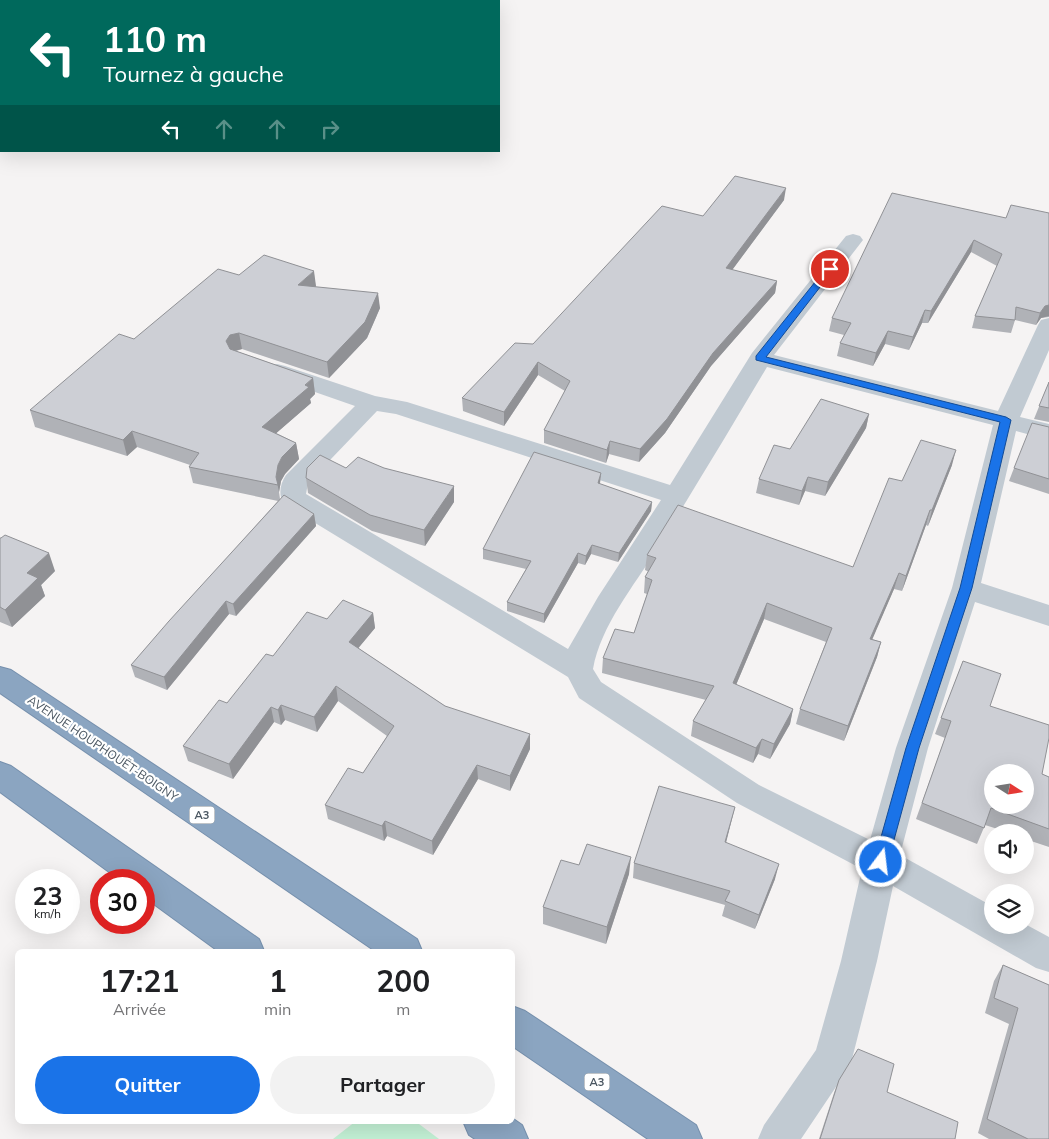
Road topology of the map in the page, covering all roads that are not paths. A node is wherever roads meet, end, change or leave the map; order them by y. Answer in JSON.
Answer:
{"nodes":[{"id":1,"x":853,"y":240,"type":"dead end"},
{"id":2,"x":1049,"y":325,"type":"edge"},
{"id":3,"x":760,"y":358,"type":"junction"},
{"id":4,"x":260,"y":365,"type":"edge"},
{"id":5,"x":371,"y":403,"type":"junction"},
{"id":6,"x":1006,"y":420,"type":"junction"},
{"id":7,"x":1049,"y":432,"type":"edge"},
{"id":8,"x":676,"y":496,"type":"junction"},
{"id":9,"x":966,"y":588,"type":"junction"},
{"id":10,"x":1049,"y":616,"type":"edge"},
{"id":11,"x":578,"y":669,"type":"junction"},
{"id":12,"x":0,"y":678,"type":"edge"},
{"id":13,"x":0,"y":775,"type":"edge"},
{"id":14,"x":881,"y":862,"type":"junction"},
{"id":15,"x":984,"y":920,"type":"edge"},
{"id":16,"x":1009,"y":934,"type":"edge"},
{"id":17,"x":243,"y":949,"type":"edge"},
{"id":18,"x":401,"y":949,"type":"edge"},
{"id":19,"x":1049,"y":956,"type":"edge"},
{"id":20,"x":515,"y":1026,"type":"edge"},
{"id":21,"x":487,"y":1124,"type":"edge"},
{"id":22,"x":508,"y":1139,"type":"edge"},
{"id":23,"x":682,"y":1139,"type":"edge"},
{"id":24,"x":778,"y":1139,"type":"edge"}],
"edges":[{"from":1,"to":3,"type":"street"},
{"from":2,"to":6,"type":"street"},
{"from":3,"to":6,"type":"street"},
{"from":3,"to":8,"type":"street"},
{"from":4,"to":5,"type":"street"},
{"from":5,"to":8,"type":"street"},
{"from":5,"to":11,"type":"street"},
{"from":6,"to":7,"type":"street"},
{"from":6,"to":9,"type":"street"},
{"from":8,"to":11,"type":"street"},
{"from":9,"to":10,"type":"street"},
{"from":9,"to":14,"type":"street"},
{"from":11,"to":14,"type":"street"},
{"from":12,"to":18,"type":"highway","name":"AVENUE HOUPHOUËT-BOIGNY","number":"A3"},
{"from":13,"to":17,"type":"highway"},
{"from":14,"to":15,"type":"street"},
{"from":14,"to":24,"type":"street"},
{"from":16,"to":19,"type":"street"},
{"from":20,"to":23,"type":"highway","number":"A3"},
{"from":21,"to":22,"type":"highway"}]}
